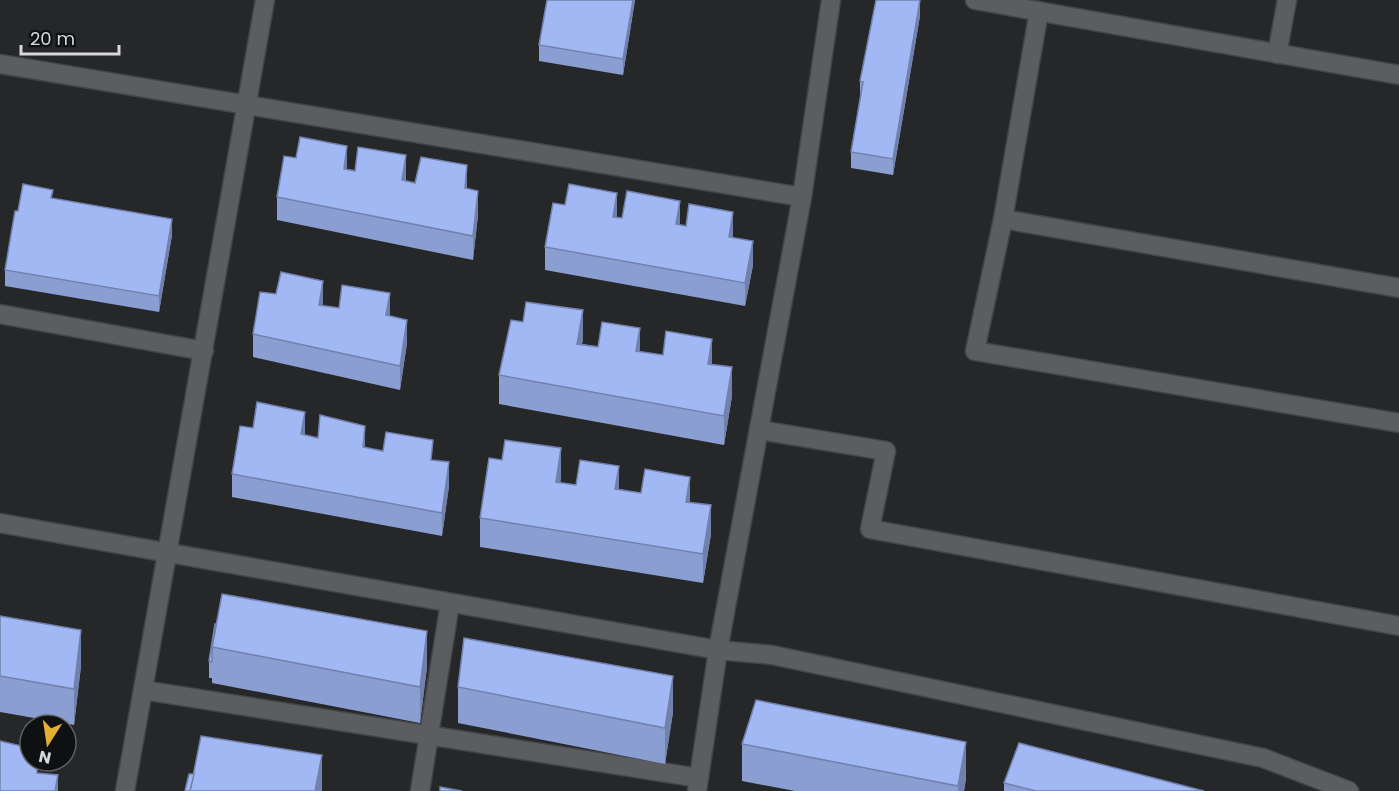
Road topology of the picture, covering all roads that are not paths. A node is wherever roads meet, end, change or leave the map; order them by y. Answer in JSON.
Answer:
{"nodes":[{"id":1,"x":265,"y":0,"type":"edge"},
{"id":2,"x":831,"y":0,"type":"edge"},
{"id":3,"x":975,"y":0,"type":"edge"},
{"id":4,"x":1287,"y":0,"type":"edge"},
{"id":5,"x":1039,"y":12,"type":"junction"},
{"id":6,"x":1277,"y":54,"type":"junction"},
{"id":7,"x":0,"y":64,"type":"edge"},
{"id":8,"x":1399,"y":75,"type":"edge"},
{"id":9,"x":246,"y":106,"type":"junction"},
{"id":10,"x":802,"y":197,"type":"junction"},
{"id":11,"x":1003,"y":219,"type":"junction"},
{"id":12,"x":1399,"y":288,"type":"edge"},
{"id":13,"x":0,"y":314,"type":"edge"},
{"id":14,"x":204,"y":351,"type":"junction"},
{"id":15,"x":1399,"y":423,"type":"edge"},
{"id":16,"x":759,"y":430,"type":"junction"},
{"id":17,"x":0,"y":523,"type":"edge"},
{"id":18,"x":168,"y":554,"type":"junction"},
{"id":19,"x":450,"y":603,"type":"junction"},
{"id":20,"x":1399,"y":626,"type":"edge"},
{"id":21,"x":718,"y":650,"type":"junction"},
{"id":22,"x":143,"y":690,"type":"junction"},
{"id":23,"x":428,"y":733,"type":"junction"},
{"id":24,"x":1304,"y":783,"type":"edge"},
{"id":25,"x":698,"y":784,"type":"edge"},
{"id":26,"x":125,"y":791,"type":"edge"},
{"id":27,"x":420,"y":791,"type":"edge"},
{"id":28,"x":1349,"y":791,"type":"edge"}],
"edges":[{"from":1,"to":9,"type":"street"},
{"from":2,"to":10,"type":"street"},
{"from":3,"to":5,"type":"street"},
{"from":4,"to":6,"type":"street"},
{"from":5,"to":6,"type":"street"},
{"from":5,"to":11,"type":"street"},
{"from":6,"to":8,"type":"street"},
{"from":7,"to":9,"type":"street"},
{"from":9,"to":10,"type":"street"},
{"from":9,"to":14,"type":"street"},
{"from":10,"to":16,"type":"street"},
{"from":11,"to":12,"type":"street"},
{"from":11,"to":15,"type":"street"},
{"from":13,"to":14,"type":"street"},
{"from":14,"to":18,"type":"street"},
{"from":16,"to":20,"type":"street"},
{"from":16,"to":21,"type":"street"},
{"from":17,"to":18,"type":"street"},
{"from":18,"to":19,"type":"street"},
{"from":18,"to":22,"type":"street"},
{"from":19,"to":21,"type":"street"},
{"from":19,"to":23,"type":"street"},
{"from":21,"to":24,"type":"street"},
{"from":21,"to":25,"type":"street"},
{"from":22,"to":23,"type":"street"},
{"from":22,"to":26,"type":"street"},
{"from":23,"to":25,"type":"street"},
{"from":23,"to":27,"type":"street"},
{"from":24,"to":28,"type":"street"}]}
